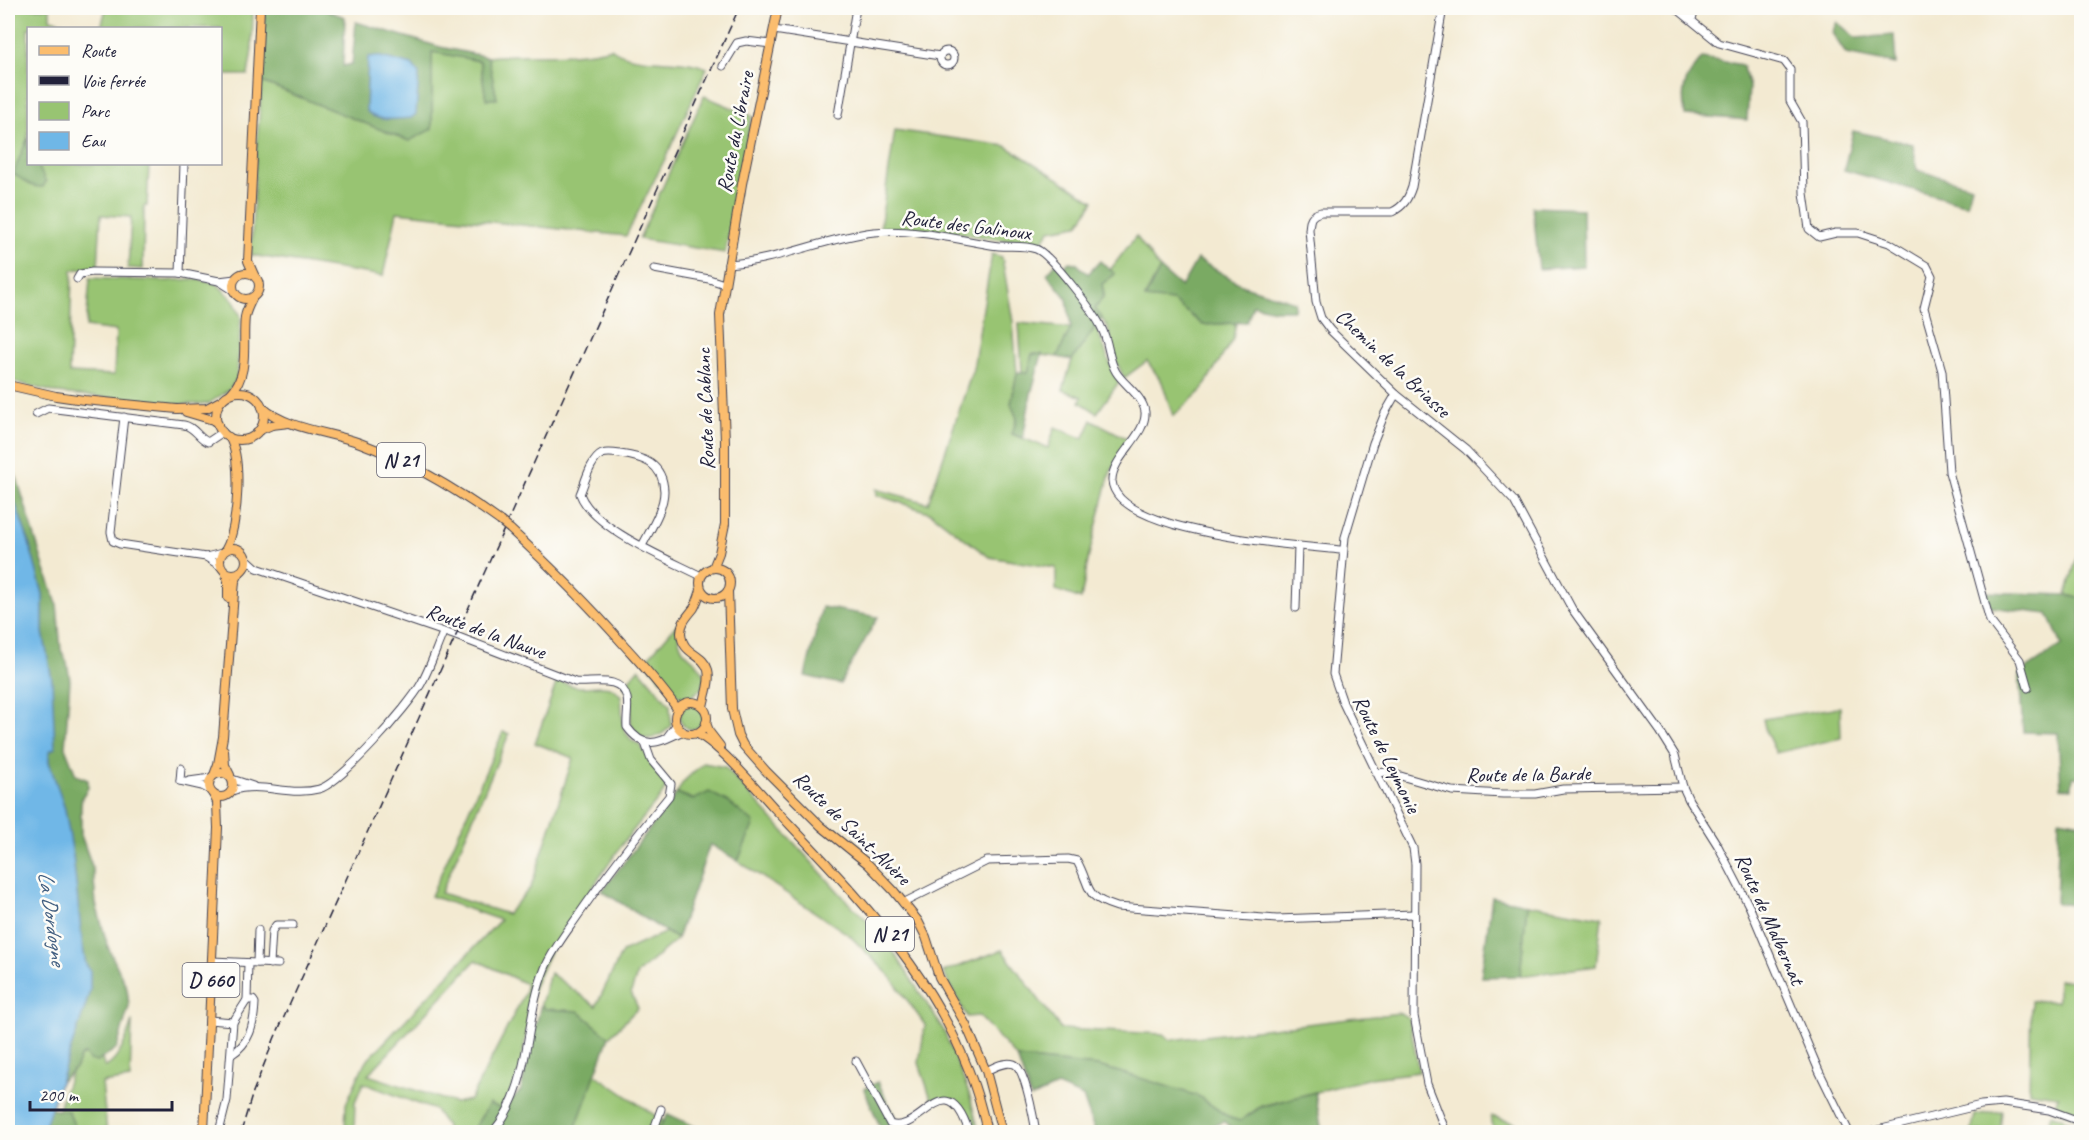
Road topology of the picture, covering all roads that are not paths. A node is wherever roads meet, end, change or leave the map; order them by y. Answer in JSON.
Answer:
{"nodes":[{"id":1,"x":260,"y":8,"type":"edge"},
{"id":2,"x":778,"y":8,"type":"edge"},
{"id":3,"x":856,"y":8,"type":"edge"},
{"id":4,"x":1443,"y":8,"type":"edge"},
{"id":5,"x":1676,"y":8,"type":"edge"},
{"id":6,"x":1695,"y":8,"type":"edge"},
{"id":7,"x":1692,"y":19,"type":"junction"},
{"id":8,"x":774,"y":30,"type":"junction"},
{"id":9,"x":850,"y":43,"type":"junction"},
{"id":10,"x":771,"y":44,"type":"junction"},
{"id":11,"x":940,"y":56,"type":"dead end"},
{"id":12,"x":723,"y":66,"type":"dead end"},
{"id":13,"x":838,"y":116,"type":"dead end"},
{"id":14,"x":183,"y":165,"type":"edge"},
{"id":15,"x":248,"y":261,"type":"junction"},
{"id":16,"x":728,"y":264,"type":"junction"},
{"id":17,"x":654,"y":270,"type":"dead end"},
{"id":18,"x":180,"y":273,"type":"junction"},
{"id":19,"x":237,"y":277,"type":"junction"},
{"id":20,"x":255,"y":277,"type":"junction"},
{"id":21,"x":77,"y":279,"type":"dead end"},
{"id":22,"x":219,"y":281,"type":"junction"},
{"id":23,"x":724,"y":284,"type":"junction"},
{"id":24,"x":233,"y":290,"type":"junction"},
{"id":25,"x":252,"y":298,"type":"junction"},
{"id":26,"x":242,"y":299,"type":"junction"},
{"id":27,"x":245,"y":317,"type":"junction"},
{"id":28,"x":243,"y":366,"type":"junction"},
{"id":29,"x":8,"y":385,"type":"edge"},
{"id":30,"x":231,"y":394,"type":"junction"},
{"id":31,"x":1396,"y":394,"type":"junction"},
{"id":32,"x":254,"y":396,"type":"junction"},
{"id":33,"x":222,"y":400,"type":"junction"},
{"id":34,"x":262,"y":407,"type":"junction"},
{"id":35,"x":177,"y":409,"type":"junction"},
{"id":36,"x":36,"y":414,"type":"dead end"},
{"id":37,"x":124,"y":417,"type":"junction"},
{"id":38,"x":290,"y":423,"type":"junction"},
{"id":39,"x":223,"y":431,"type":"junction"},
{"id":40,"x":258,"y":431,"type":"junction"},
{"id":41,"x":249,"y":438,"type":"junction"},
{"id":42,"x":238,"y":464,"type":"junction"},
{"id":43,"x":235,"y":510,"type":"junction"},
{"id":44,"x":642,"y":546,"type":"junction"},
{"id":45,"x":1298,"y":546,"type":"junction"},
{"id":46,"x":240,"y":549,"type":"junction"},
{"id":47,"x":1342,"y":550,"type":"junction"},
{"id":48,"x":224,"y":551,"type":"junction"},
{"id":49,"x":719,"y":553,"type":"junction"},
{"id":50,"x":206,"y":557,"type":"junction"},
{"id":51,"x":246,"y":558,"type":"junction"},
{"id":52,"x":257,"y":568,"type":"junction"},
{"id":53,"x":713,"y":568,"type":"junction"},
{"id":54,"x":223,"y":569,"type":"junction"},
{"id":55,"x":241,"y":571,"type":"junction"},
{"id":56,"x":724,"y":571,"type":"junction"},
{"id":57,"x":701,"y":576,"type":"junction"},
{"id":58,"x":701,"y":590,"type":"junction"},
{"id":59,"x":728,"y":591,"type":"junction"},
{"id":60,"x":714,"y":598,"type":"junction"},
{"id":61,"x":695,"y":606,"type":"junction"},
{"id":62,"x":1296,"y":608,"type":"dead end"},
{"id":63,"x":729,"y":614,"type":"junction"},
{"id":64,"x":442,"y":633,"type":"junction"},
{"id":65,"x":229,"y":644,"type":"junction"},
{"id":66,"x":2028,"y":688,"type":"dead end"},
{"id":67,"x":706,"y":689,"type":"junction"},
{"id":68,"x":685,"y":705,"type":"junction"},
{"id":69,"x":703,"y":707,"type":"junction"},
{"id":70,"x":706,"y":723,"type":"junction"},
{"id":71,"x":1655,"y":724,"type":"joint"},
{"id":72,"x":680,"y":728,"type":"junction"},
{"id":73,"x":696,"y":733,"type":"junction"},
{"id":74,"x":223,"y":737,"type":"junction"},
{"id":75,"x":645,"y":743,"type":"junction"},
{"id":76,"x":181,"y":768,"type":"dead end"},
{"id":77,"x":739,"y":770,"type":"junction"},
{"id":78,"x":1377,"y":773,"type":"junction"},
{"id":79,"x":212,"y":776,"type":"junction"},
{"id":80,"x":231,"y":777,"type":"junction"},
{"id":81,"x":180,"y":782,"type":"junction"},
{"id":82,"x":1683,"y":787,"type":"junction"},
{"id":83,"x":261,"y":788,"type":"junction"},
{"id":84,"x":212,"y":792,"type":"junction"},
{"id":85,"x":230,"y":793,"type":"junction"},
{"id":86,"x":218,"y":828,"type":"junction"},
{"id":87,"x":903,"y":903,"type":"junction"},
{"id":88,"x":1414,"y":914,"type":"junction"},
{"id":89,"x":292,"y":926,"type":"dead end"},
{"id":90,"x":258,"y":930,"type":"dead end"},
{"id":91,"x":212,"y":961,"type":"junction"},
{"id":92,"x":252,"y":963,"type":"junction"},
{"id":93,"x":247,"y":1000,"type":"junction"},
{"id":94,"x":209,"y":1020,"type":"junction"},
{"id":95,"x":233,"y":1023,"type":"junction"},
{"id":96,"x":231,"y":1055,"type":"junction"},
{"id":97,"x":856,"y":1061,"type":"dead end"},
{"id":98,"x":986,"y":1071,"type":"junction"},
{"id":99,"x":661,"y":1109,"type":"dead end"},
{"id":100,"x":2082,"y":1122,"type":"edge"},
{"id":101,"x":204,"y":1132,"type":"edge"},
{"id":102,"x":219,"y":1132,"type":"edge"},
{"id":103,"x":493,"y":1132,"type":"edge"},
{"id":104,"x":652,"y":1132,"type":"edge"},
{"id":105,"x":969,"y":1132,"type":"edge"},
{"id":106,"x":987,"y":1132,"type":"edge"},
{"id":107,"x":1002,"y":1132,"type":"edge"},
{"id":108,"x":1036,"y":1132,"type":"edge"},
{"id":109,"x":1446,"y":1132,"type":"edge"},
{"id":110,"x":1849,"y":1132,"type":"edge"},
{"id":111,"x":1869,"y":1132,"type":"edge"}],
"edges":[{"from":1,"to":15,"type":"main road"},
{"from":2,"to":8,"type":"main road","name":"Route du Libraire"},
{"from":3,"to":9,"type":"street"},
{"from":4,"to":31,"type":"street","name":"Chemin de la Briasse"},
{"from":5,"to":7,"type":"street"},
{"from":6,"to":7,"type":"street"},
{"from":7,"to":66,"type":"street"},
{"from":8,"to":9,"type":"street"},
{"from":8,"to":10,"type":"main road","name":"Route du Libraire"},
{"from":9,"to":11,"type":"street"},
{"from":9,"to":13,"type":"street"},
{"from":10,"to":12,"type":"street"},
{"from":10,"to":16,"type":"main road","name":"Route du Libraire"},
{"from":14,"to":18,"type":"street"},
{"from":15,"to":19,"type":"main road"},
{"from":15,"to":20,"type":"main road"},
{"from":16,"to":23,"type":"main road","name":"Route de Cablanc"},
{"from":16,"to":45,"type":"street","name":"Route des Galinoux"},
{"from":17,"to":23,"type":"street"},
{"from":18,"to":21,"type":"street"},
{"from":18,"to":22,"type":"street"},
{"from":19,"to":20,"type":"main road"},
{"from":19,"to":22,"type":"street"},
{"from":19,"to":24,"type":"main road"},
{"from":20,"to":25,"type":"main road"},
{"from":22,"to":24,"type":"street"},
{"from":23,"to":49,"type":"main road","name":"Route de Cablanc"},
{"from":24,"to":26,"type":"main road"},
{"from":25,"to":26,"type":"main road"},
{"from":25,"to":27,"type":"main road"},
{"from":26,"to":27,"type":"main road"},
{"from":27,"to":28,"type":"main road"},
{"from":28,"to":30,"type":"main road"},
{"from":28,"to":32,"type":"main road"},
{"from":29,"to":35,"type":"main road"},
{"from":30,"to":32,"type":"main road"},
{"from":30,"to":33,"type":"main road"},
{"from":31,"to":47,"type":"street","name":"Route de Leymonie"},
{"from":31,"to":71,"type":"street","name":"Chemin de la Briasse"},
{"from":32,"to":34,"type":"main road"},
{"from":33,"to":35,"type":"main road"},
{"from":33,"to":39,"type":"main road"},
{"from":34,"to":38,"type":"main road","number":"N 21"},
{"from":34,"to":40,"type":"main road"},
{"from":35,"to":39,"type":"main road"},
{"from":36,"to":37,"type":"street"},
{"from":37,"to":39,"type":"street"},
{"from":37,"to":50,"type":"street"},
{"from":38,"to":40,"type":"main road","number":"N 21"},
{"from":38,"to":68,"type":"main road","number":"N 21","bridge":true},
{"from":39,"to":41,"type":"main road"},
{"from":39,"to":42,"type":"main road"},
{"from":40,"to":41,"type":"main road"},
{"from":41,"to":42,"type":"main road"},
{"from":42,"to":43,"type":"main road"},
{"from":43,"to":46,"type":"main road"},
{"from":43,"to":48,"type":"main road"},
{"from":44,"to":44,"type":"street"},
{"from":44,"to":57,"type":"street"},
{"from":45,"to":47,"type":"street","name":"Route des Galinoux"},
{"from":45,"to":62,"type":"street"},
{"from":46,"to":48,"type":"main road"},
{"from":46,"to":51,"type":"main road"},
{"from":47,"to":78,"type":"street","name":"Route de Leymonie"},
{"from":48,"to":50,"type":"street"},
{"from":48,"to":54,"type":"main road"},
{"from":49,"to":53,"type":"main road","name":"Route de Cablanc"},
{"from":49,"to":56,"type":"main road"},
{"from":50,"to":54,"type":"street"},
{"from":51,"to":52,"type":"street","name":"Route de la Nauve"},
{"from":51,"to":55,"type":"main road"},
{"from":52,"to":55,"type":"street","name":"Route de la Nauve"},
{"from":52,"to":64,"type":"street","name":"Route de la Nauve"},
{"from":53,"to":56,"type":"main road"},
{"from":53,"to":57,"type":"main road"},
{"from":54,"to":55,"type":"main road"},
{"from":54,"to":65,"type":"main road"},
{"from":55,"to":65,"type":"main road"},
{"from":56,"to":59,"type":"main road"},
{"from":57,"to":58,"type":"main road"},
{"from":58,"to":60,"type":"main road"},
{"from":58,"to":61,"type":"main road"},
{"from":59,"to":60,"type":"main road"},
{"from":59,"to":63,"type":"main road","name":"Route de Saint-Alvère"},
{"from":60,"to":61,"type":"main road"},
{"from":60,"to":63,"type":"main road"},
{"from":61,"to":67,"type":"main road"},
{"from":63,"to":87,"type":"main road","name":"Route de Saint-Alvère"},
{"from":64,"to":75,"type":"street","name":"Route de la Nauve"},
{"from":64,"to":83,"type":"street"},
{"from":65,"to":74,"type":"main road"},
{"from":67,"to":68,"type":"main road"},
{"from":67,"to":69,"type":"main road"},
{"from":68,"to":69,"type":"main road"},
{"from":68,"to":72,"type":"main road"},
{"from":69,"to":70,"type":"main road"},
{"from":70,"to":73,"type":"main road"},
{"from":70,"to":77,"type":"main road","number":"N 21"},
{"from":71,"to":82,"type":"street","name":"Route de Malbernat"},
{"from":72,"to":73,"type":"main road"},
{"from":72,"to":75,"type":"street"},
{"from":73,"to":77,"type":"main road","number":"N 21"},
{"from":74,"to":79,"type":"main road"},
{"from":74,"to":80,"type":"main road"},
{"from":75,"to":103,"type":"street","name":"Route de la Nauve"},
{"from":76,"to":81,"type":"street"},
{"from":77,"to":106,"type":"main road","number":"N 21"},
{"from":78,"to":82,"type":"street","name":"Route de la Barde"},
{"from":78,"to":88,"type":"street","name":"Route de Leymonie"},
{"from":79,"to":80,"type":"main road"},
{"from":79,"to":81,"type":"street"},
{"from":79,"to":84,"type":"main road"},
{"from":80,"to":83,"type":"street"},
{"from":80,"to":85,"type":"main road"},
{"from":81,"to":84,"type":"street"},
{"from":82,"to":110,"type":"street","name":"Route de Malbernat"},
{"from":83,"to":85,"type":"street"},
{"from":84,"to":85,"type":"main road"},
{"from":84,"to":86,"type":"main road","number":"D 660"},
{"from":85,"to":86,"type":"main road","number":"D 660"},
{"from":86,"to":91,"type":"main road","number":"D 660"},
{"from":87,"to":88,"type":"street"},
{"from":87,"to":98,"type":"main road","name":"Route de Saint-Alvère"},
{"from":88,"to":109,"type":"street","name":"Route de Leymonie"},
{"from":89,"to":92,"type":"street"},
{"from":90,"to":92,"type":"street"},
{"from":91,"to":92,"type":"street"},
{"from":91,"to":94,"type":"main road","number":"D 660"},
{"from":92,"to":93,"type":"street"},
{"from":93,"to":95,"type":"street"},
{"from":93,"to":96,"type":"street"},
{"from":94,"to":95,"type":"street"},
{"from":94,"to":101,"type":"main road","number":"D 660"},
{"from":95,"to":96,"type":"street"},
{"from":96,"to":102,"type":"street"},
{"from":97,"to":105,"type":"street"},
{"from":98,"to":107,"type":"main road","name":"Route de Saint-Alvère"},
{"from":98,"to":108,"type":"street"},
{"from":99,"to":104,"type":"street"},
{"from":100,"to":111,"type":"street"}]}
